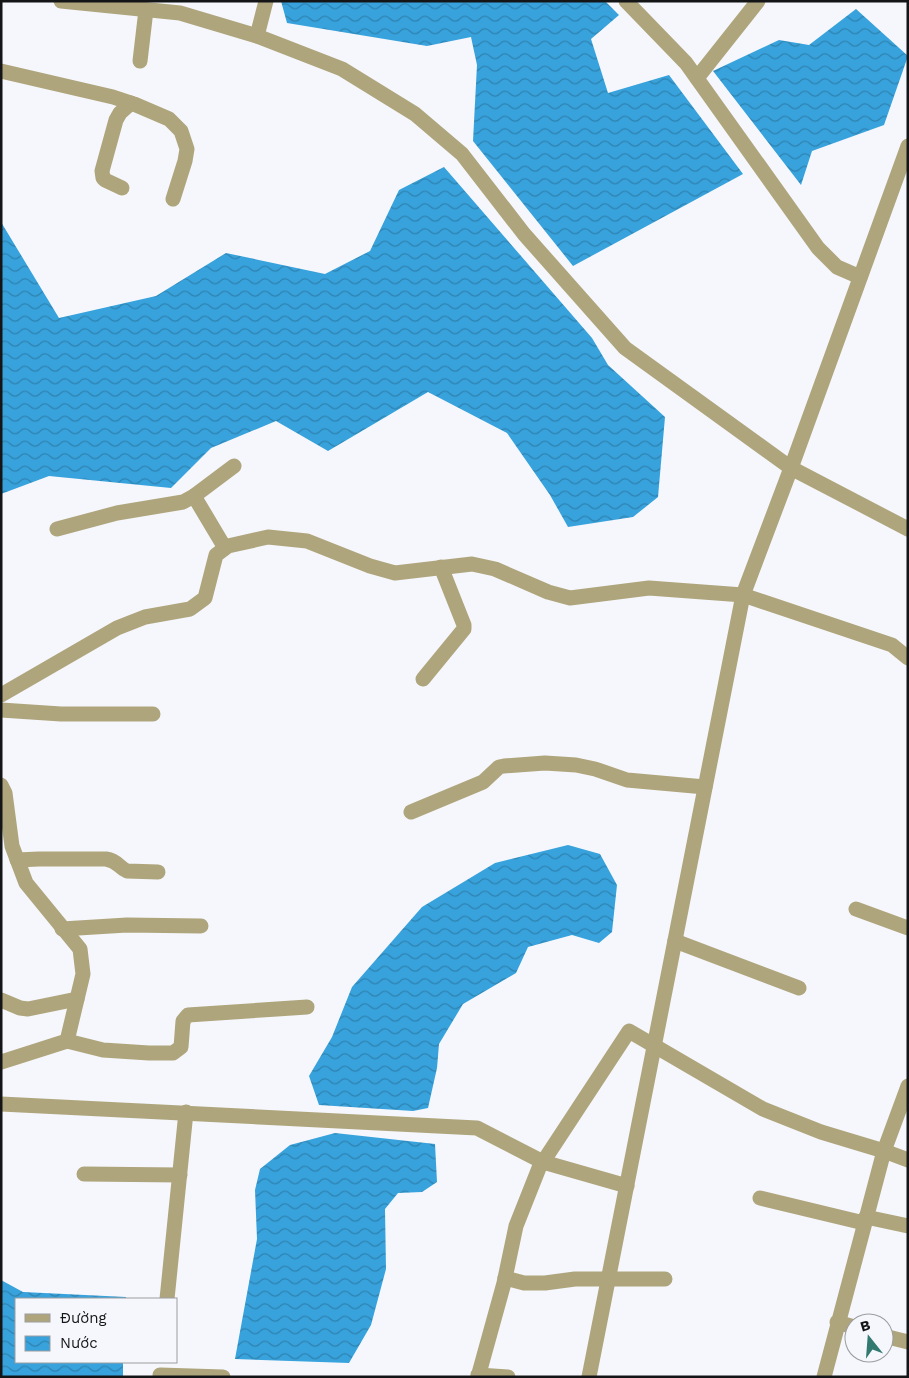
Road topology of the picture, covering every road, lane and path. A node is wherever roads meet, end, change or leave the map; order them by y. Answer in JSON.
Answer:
{"nodes":[{"id":1,"x":61,"y":1,"type":"edge"},
{"id":2,"x":266,"y":1,"type":"edge"},
{"id":3,"x":626,"y":1,"type":"edge"},
{"id":4,"x":758,"y":1,"type":"edge"},
{"id":5,"x":146,"y":10,"type":"junction"},
{"id":6,"x":257,"y":36,"type":"junction"},
{"id":7,"x":140,"y":61,"type":"dead end"},
{"id":8,"x":1,"y":71,"type":"edge"},
{"id":9,"x":697,"y":78,"type":"junction"},
{"id":10,"x":131,"y":103,"type":"junction"},
{"id":11,"x":908,"y":146,"type":"edge"},
{"id":12,"x":122,"y":188,"type":"dead end"},
{"id":13,"x":173,"y":198,"type":"dead end"},
{"id":14,"x":860,"y":277,"type":"junction"},
{"id":15,"x":234,"y":466,"type":"dead end"},
{"id":16,"x":791,"y":468,"type":"junction"},
{"id":17,"x":194,"y":496,"type":"junction"},
{"id":18,"x":57,"y":529,"type":"dead end"},
{"id":19,"x":908,"y":529,"type":"edge"},
{"id":20,"x":225,"y":548,"type":"junction"},
{"id":21,"x":441,"y":567,"type":"junction"},
{"id":22,"x":743,"y":595,"type":"junction"},
{"id":23,"x":908,"y":658,"type":"edge"},
{"id":24,"x":423,"y":679,"type":"dead end"},
{"id":25,"x":1,"y":695,"type":"edge"},
{"id":26,"x":1,"y":710,"type":"edge"},
{"id":27,"x":153,"y":714,"type":"dead end"},
{"id":28,"x":1,"y":785,"type":"edge"},
{"id":29,"x":705,"y":787,"type":"junction"},
{"id":30,"x":411,"y":812,"type":"dead end"},
{"id":31,"x":17,"y":860,"type":"junction"},
{"id":32,"x":158,"y":872,"type":"dead end"},
{"id":33,"x":856,"y":909,"type":"dead end"},
{"id":34,"x":201,"y":926,"type":"dead end"},
{"id":35,"x":908,"y":928,"type":"edge"},
{"id":36,"x":62,"y":929,"type":"junction"},
{"id":37,"x":675,"y":940,"type":"junction"},
{"id":38,"x":798,"y":988,"type":"dead end"},
{"id":39,"x":77,"y":999,"type":"junction"},
{"id":40,"x":1,"y":1000,"type":"edge"},
{"id":41,"x":307,"y":1007,"type":"dead end"},
{"id":42,"x":67,"y":1041,"type":"junction"},
{"id":43,"x":654,"y":1046,"type":"junction"},
{"id":44,"x":1,"y":1062,"type":"edge"},
{"id":45,"x":908,"y":1086,"type":"edge"},
{"id":46,"x":1,"y":1104,"type":"edge"},
{"id":47,"x":186,"y":1112,"type":"junction"},
{"id":48,"x":884,"y":1151,"type":"junction"},
{"id":49,"x":908,"y":1160,"type":"edge"},
{"id":50,"x":543,"y":1162,"type":"junction"},
{"id":51,"x":84,"y":1174,"type":"dead end"},
{"id":52,"x":180,"y":1175,"type":"junction"},
{"id":53,"x":627,"y":1186,"type":"junction"},
{"id":54,"x":760,"y":1198,"type":"dead end"},
{"id":55,"x":865,"y":1220,"type":"junction"},
{"id":56,"x":908,"y":1226,"type":"edge"},
{"id":57,"x":505,"y":1278,"type":"junction"},
{"id":58,"x":665,"y":1279,"type":"dead end"},
{"id":59,"x":609,"y":1280,"type":"junction"},
{"id":60,"x":168,"y":1298,"type":"edge"},
{"id":61,"x":837,"y":1322,"type":"junction"},
{"id":62,"x":844,"y":1324,"type":"edge"},
{"id":63,"x":894,"y":1338,"type":"edge"},
{"id":64,"x":908,"y":1342,"type":"edge"},
{"id":65,"x":160,"y":1371,"type":"edge"},
{"id":66,"x":478,"y":1376,"type":"edge"},
{"id":67,"x":223,"y":1377,"type":"edge"},
{"id":68,"x":508,"y":1377,"type":"edge"},
{"id":69,"x":589,"y":1377,"type":"edge"},
{"id":70,"x":824,"y":1377,"type":"edge"}],
"edges":[{"from":1,"to":5,"type":"street"},
{"from":2,"to":6,"type":"street"},
{"from":3,"to":9,"type":"street"},
{"from":4,"to":9,"type":"street"},
{"from":5,"to":6,"type":"street"},
{"from":5,"to":7,"type":"street"},
{"from":6,"to":16,"type":"street"},
{"from":8,"to":10,"type":"street"},
{"from":9,"to":14,"type":"street"},
{"from":10,"to":12,"type":"street"},
{"from":10,"to":13,"type":"street"},
{"from":11,"to":14,"type":"street"},
{"from":14,"to":16,"type":"street"},
{"from":15,"to":17,"type":"street"},
{"from":16,"to":19,"type":"street"},
{"from":16,"to":22,"type":"street"},
{"from":17,"to":18,"type":"street"},
{"from":17,"to":20,"type":"street"},
{"from":20,"to":21,"type":"street"},
{"from":20,"to":25,"type":"street"},
{"from":21,"to":22,"type":"street"},
{"from":21,"to":24,"type":"street"},
{"from":22,"to":23,"type":"street"},
{"from":22,"to":29,"type":"street"},
{"from":26,"to":27,"type":"street"},
{"from":28,"to":31,"type":"street"},
{"from":29,"to":30,"type":"street"},
{"from":29,"to":37,"type":"street"},
{"from":31,"to":32,"type":"street"},
{"from":31,"to":36,"type":"street"},
{"from":33,"to":35,"type":"street"},
{"from":34,"to":36,"type":"street"},
{"from":36,"to":39,"type":"street"},
{"from":37,"to":38,"type":"street"},
{"from":37,"to":43,"type":"street"},
{"from":39,"to":40,"type":"street"},
{"from":39,"to":42,"type":"street"},
{"from":41,"to":42,"type":"street"},
{"from":42,"to":44,"type":"street"},
{"from":43,"to":48,"type":"street"},
{"from":43,"to":50,"type":"street"},
{"from":43,"to":53,"type":"street"},
{"from":45,"to":48,"type":"street"},
{"from":46,"to":47,"type":"street"},
{"from":47,"to":50,"type":"street"},
{"from":47,"to":52,"type":"street"},
{"from":48,"to":49,"type":"street"},
{"from":48,"to":55,"type":"street"},
{"from":50,"to":53,"type":"street"},
{"from":50,"to":57,"type":"street"},
{"from":51,"to":52,"type":"street"},
{"from":52,"to":60,"type":"street"},
{"from":53,"to":59,"type":"street"},
{"from":54,"to":55,"type":"street"},
{"from":55,"to":56,"type":"street"},
{"from":55,"to":61,"type":"street"},
{"from":57,"to":59,"type":"street"},
{"from":57,"to":66,"type":"street"},
{"from":58,"to":59,"type":"street"},
{"from":59,"to":69,"type":"street"},
{"from":61,"to":62,"type":"street"},
{"from":61,"to":70,"type":"street"},
{"from":63,"to":64,"type":"street"},
{"from":65,"to":67,"type":"street"},
{"from":66,"to":68,"type":"street"}]}
